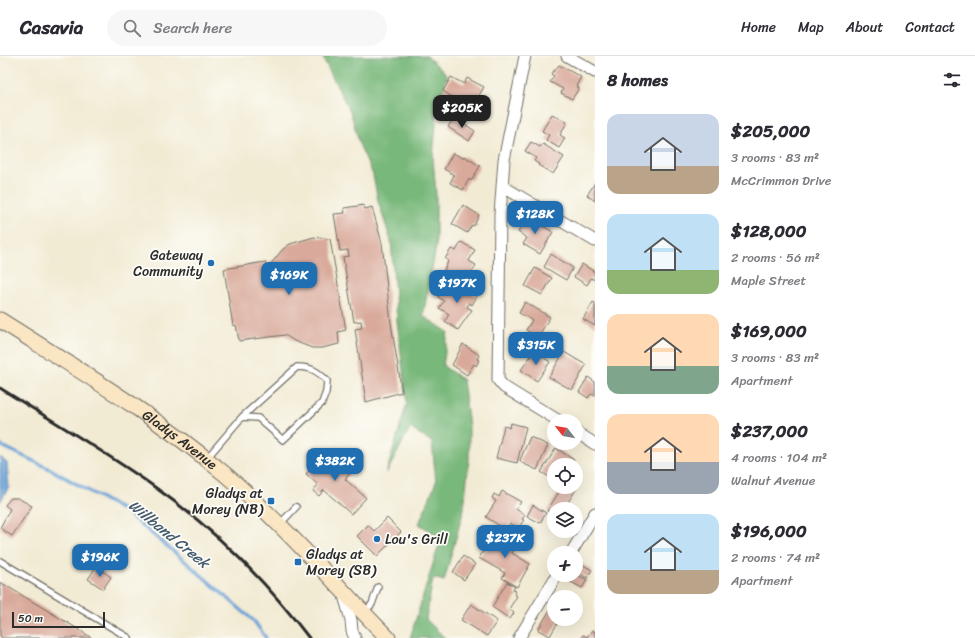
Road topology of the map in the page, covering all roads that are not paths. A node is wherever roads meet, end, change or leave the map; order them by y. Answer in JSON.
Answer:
{"nodes":[{"id":1,"x":526,"y":56,"type":"edge"},
{"id":2,"x":568,"y":56,"type":"edge"},
{"id":3,"x":595,"y":72,"type":"edge"},
{"id":4,"x":502,"y":186,"type":"junction"},
{"id":5,"x":595,"y":241,"type":"edge"},
{"id":6,"x":0,"y":320,"type":"edge"},
{"id":7,"x":548,"y":414,"type":"edge"},
{"id":8,"x":242,"y":417,"type":"junction"},
{"id":9,"x":583,"y":436,"type":"edge"},
{"id":10,"x":595,"y":444,"type":"edge"},
{"id":11,"x":206,"y":459,"type":"junction"},
{"id":12,"x":296,"y":506,"type":"dead end"},
{"id":13,"x":595,"y":513,"type":"edge"},
{"id":14,"x":279,"y":525,"type":"junction"},
{"id":15,"x":575,"y":546,"type":"edge"},
{"id":16,"x":0,"y":561,"type":"edge"},
{"id":17,"x":553,"y":582,"type":"edge"},
{"id":18,"x":378,"y":587,"type":"dead end"},
{"id":19,"x":343,"y":592,"type":"junction"},
{"id":20,"x":364,"y":614,"type":"junction"},
{"id":21,"x":130,"y":638,"type":"edge"},
{"id":22,"x":355,"y":638,"type":"edge"},
{"id":23,"x":388,"y":638,"type":"edge"},
{"id":24,"x":519,"y":638,"type":"edge"}],
"edges":[{"from":1,"to":4,"type":"street"},
{"from":2,"to":3,"type":"street"},
{"from":4,"to":5,"type":"street"},
{"from":4,"to":7,"type":"street"},
{"from":6,"to":11,"type":"main road","name":"Gladys Avenue"},
{"from":8,"to":8,"type":"lane"},
{"from":8,"to":11,"type":"lane"},
{"from":9,"to":10,"type":"street"},
{"from":11,"to":14,"type":"main road","name":"Gladys Avenue"},
{"from":12,"to":14,"type":"lane"},
{"from":13,"to":15,"type":"street"},
{"from":14,"to":19,"type":"main road","name":"Gladys Avenue"},
{"from":16,"to":21,"type":"lane"},
{"from":17,"to":24,"type":"street"},
{"from":18,"to":20,"type":"lane"},
{"from":19,"to":20,"type":"main road","name":"Gladys Avenue"},
{"from":19,"to":22,"type":"street"},
{"from":20,"to":23,"type":"main road","name":"Gladys Avenue"}]}
